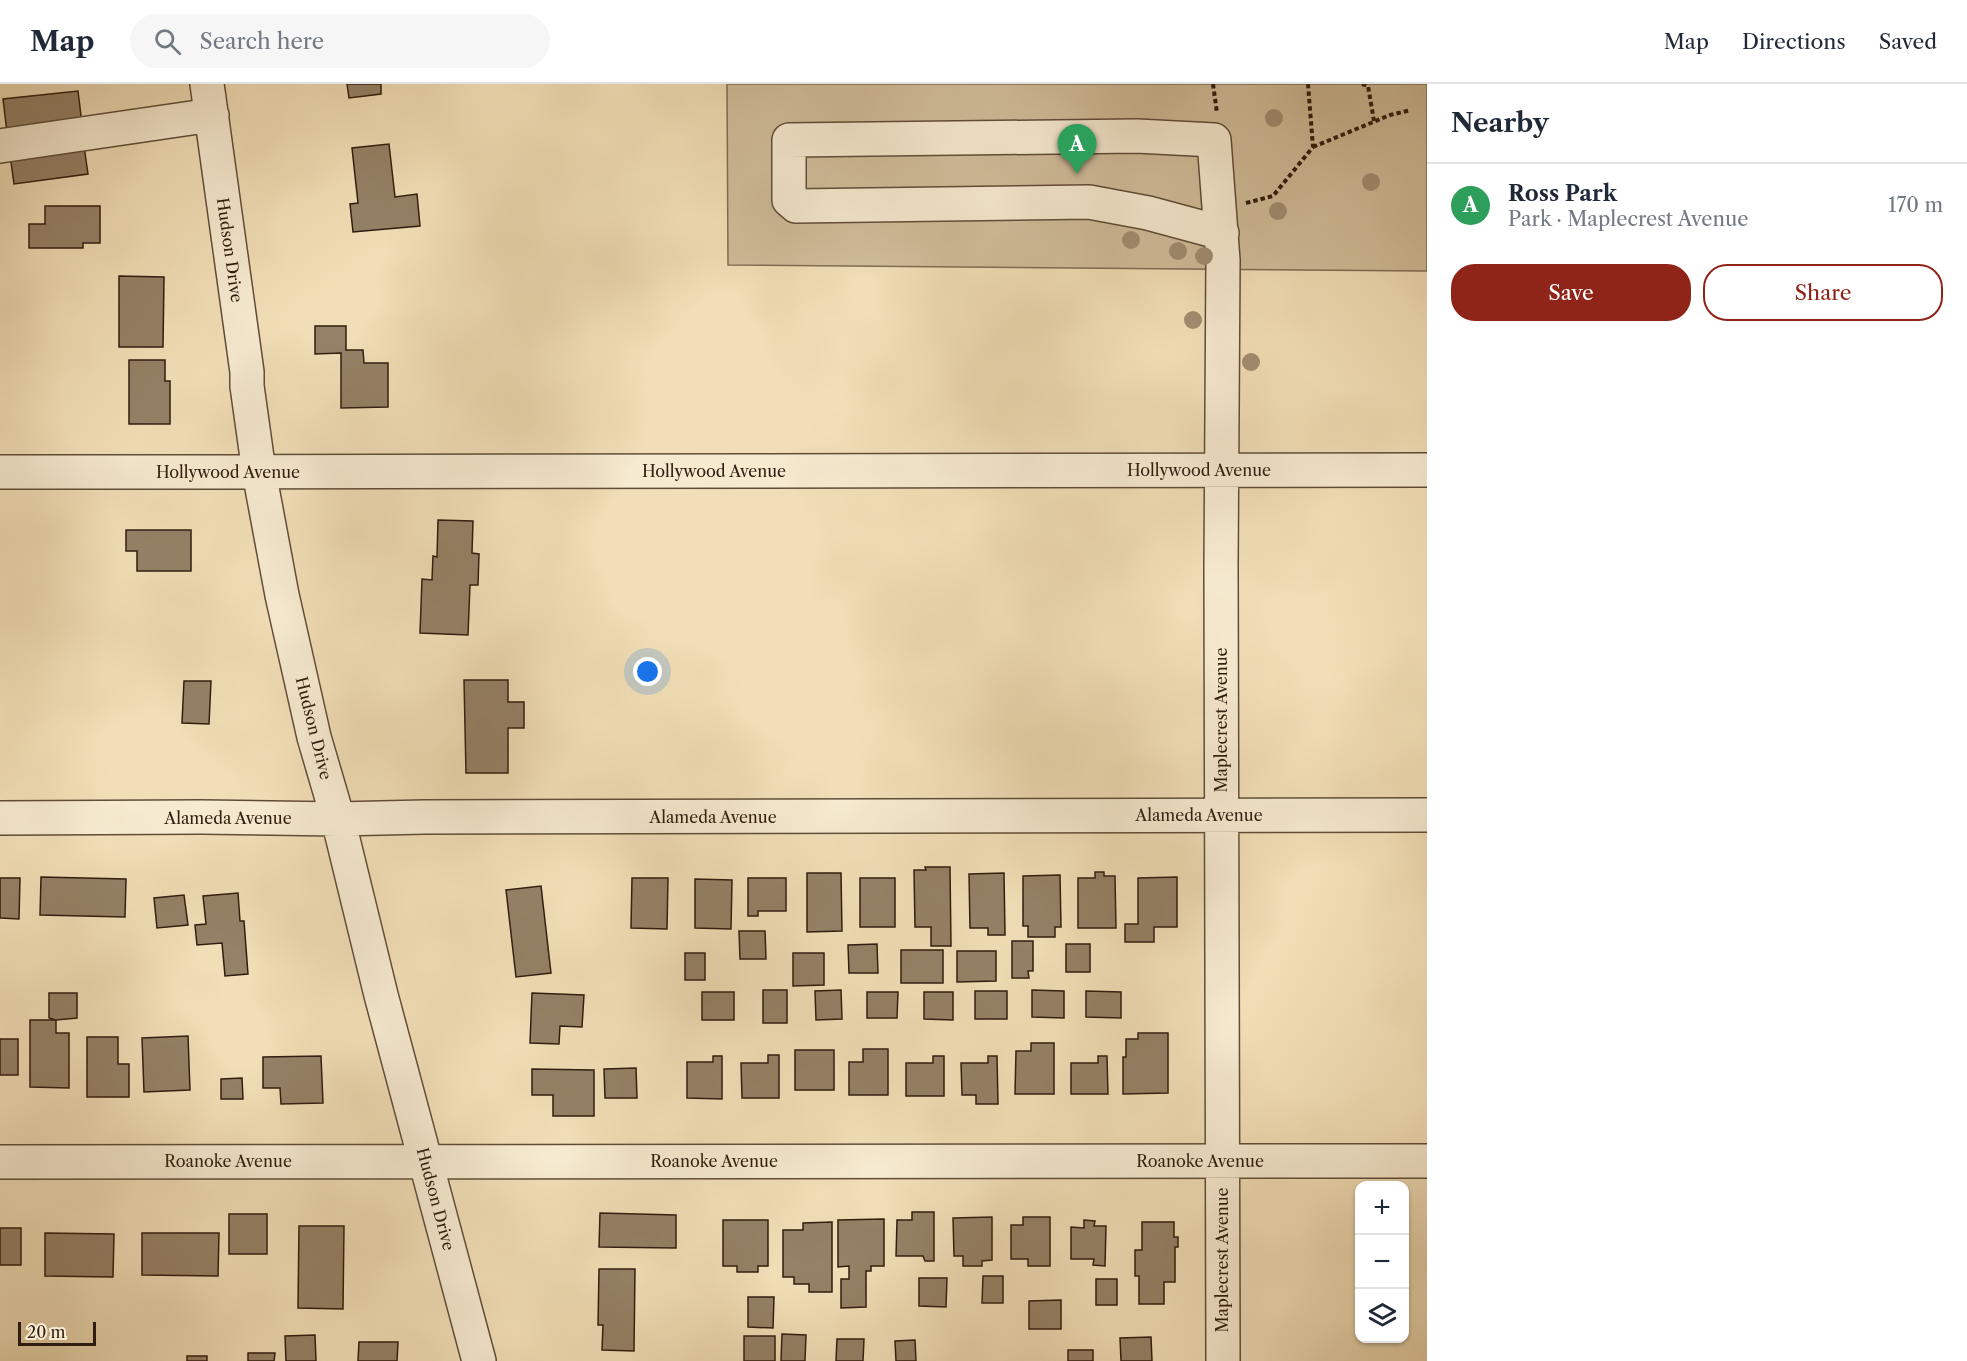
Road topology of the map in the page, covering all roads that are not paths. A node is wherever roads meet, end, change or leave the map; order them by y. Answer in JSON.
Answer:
{"nodes":[{"id":1,"x":210,"y":100,"type":"edge"},
{"id":2,"x":0,"y":146,"type":"edge"},
{"id":3,"x":1221,"y":233,"type":"junction"},
{"id":4,"x":1223,"y":470,"type":"junction"},
{"id":5,"x":1427,"y":470,"type":"edge"},
{"id":6,"x":0,"y":472,"type":"edge"},
{"id":7,"x":260,"y":472,"type":"junction"},
{"id":8,"x":1221,"y":815,"type":"junction"},
{"id":9,"x":1427,"y":815,"type":"edge"},
{"id":10,"x":0,"y":818,"type":"edge"},
{"id":11,"x":338,"y":819,"type":"junction"},
{"id":12,"x":426,"y":1161,"type":"junction"},
{"id":13,"x":1427,"y":1161,"type":"edge"},
{"id":14,"x":0,"y":1162,"type":"edge"},
{"id":15,"x":1222,"y":1162,"type":"junction"},
{"id":16,"x":479,"y":1361,"type":"edge"},
{"id":17,"x":1223,"y":1361,"type":"edge"}],
"edges":[{"from":1,"to":2,"type":"street"},
{"from":1,"to":7,"type":"street","name":"Hudson Drive"},
{"from":3,"to":3,"type":"street","name":"Maplecrest Avenue"},
{"from":3,"to":4,"type":"street","name":"Maplecrest Avenue"},
{"from":4,"to":5,"type":"street","name":"Hollywood Avenue"},
{"from":4,"to":7,"type":"street","name":"Hollywood Avenue"},
{"from":4,"to":8,"type":"street","name":"Maplecrest Avenue"},
{"from":6,"to":7,"type":"street","name":"Hollywood Avenue"},
{"from":7,"to":11,"type":"street","name":"Hudson Drive"},
{"from":8,"to":9,"type":"street","name":"Alameda Avenue"},
{"from":8,"to":11,"type":"street","name":"Alameda Avenue"},
{"from":8,"to":15,"type":"street","name":"Maplecrest Avenue"},
{"from":10,"to":11,"type":"street","name":"Alameda Avenue"},
{"from":11,"to":12,"type":"street","name":"Hudson Drive"},
{"from":12,"to":14,"type":"street","name":"Roanoke Avenue"},
{"from":12,"to":15,"type":"street","name":"Roanoke Avenue"},
{"from":12,"to":16,"type":"street","name":"Hudson Drive"},
{"from":13,"to":15,"type":"street","name":"Roanoke Avenue"},
{"from":15,"to":17,"type":"street","name":"Maplecrest Avenue"}]}
